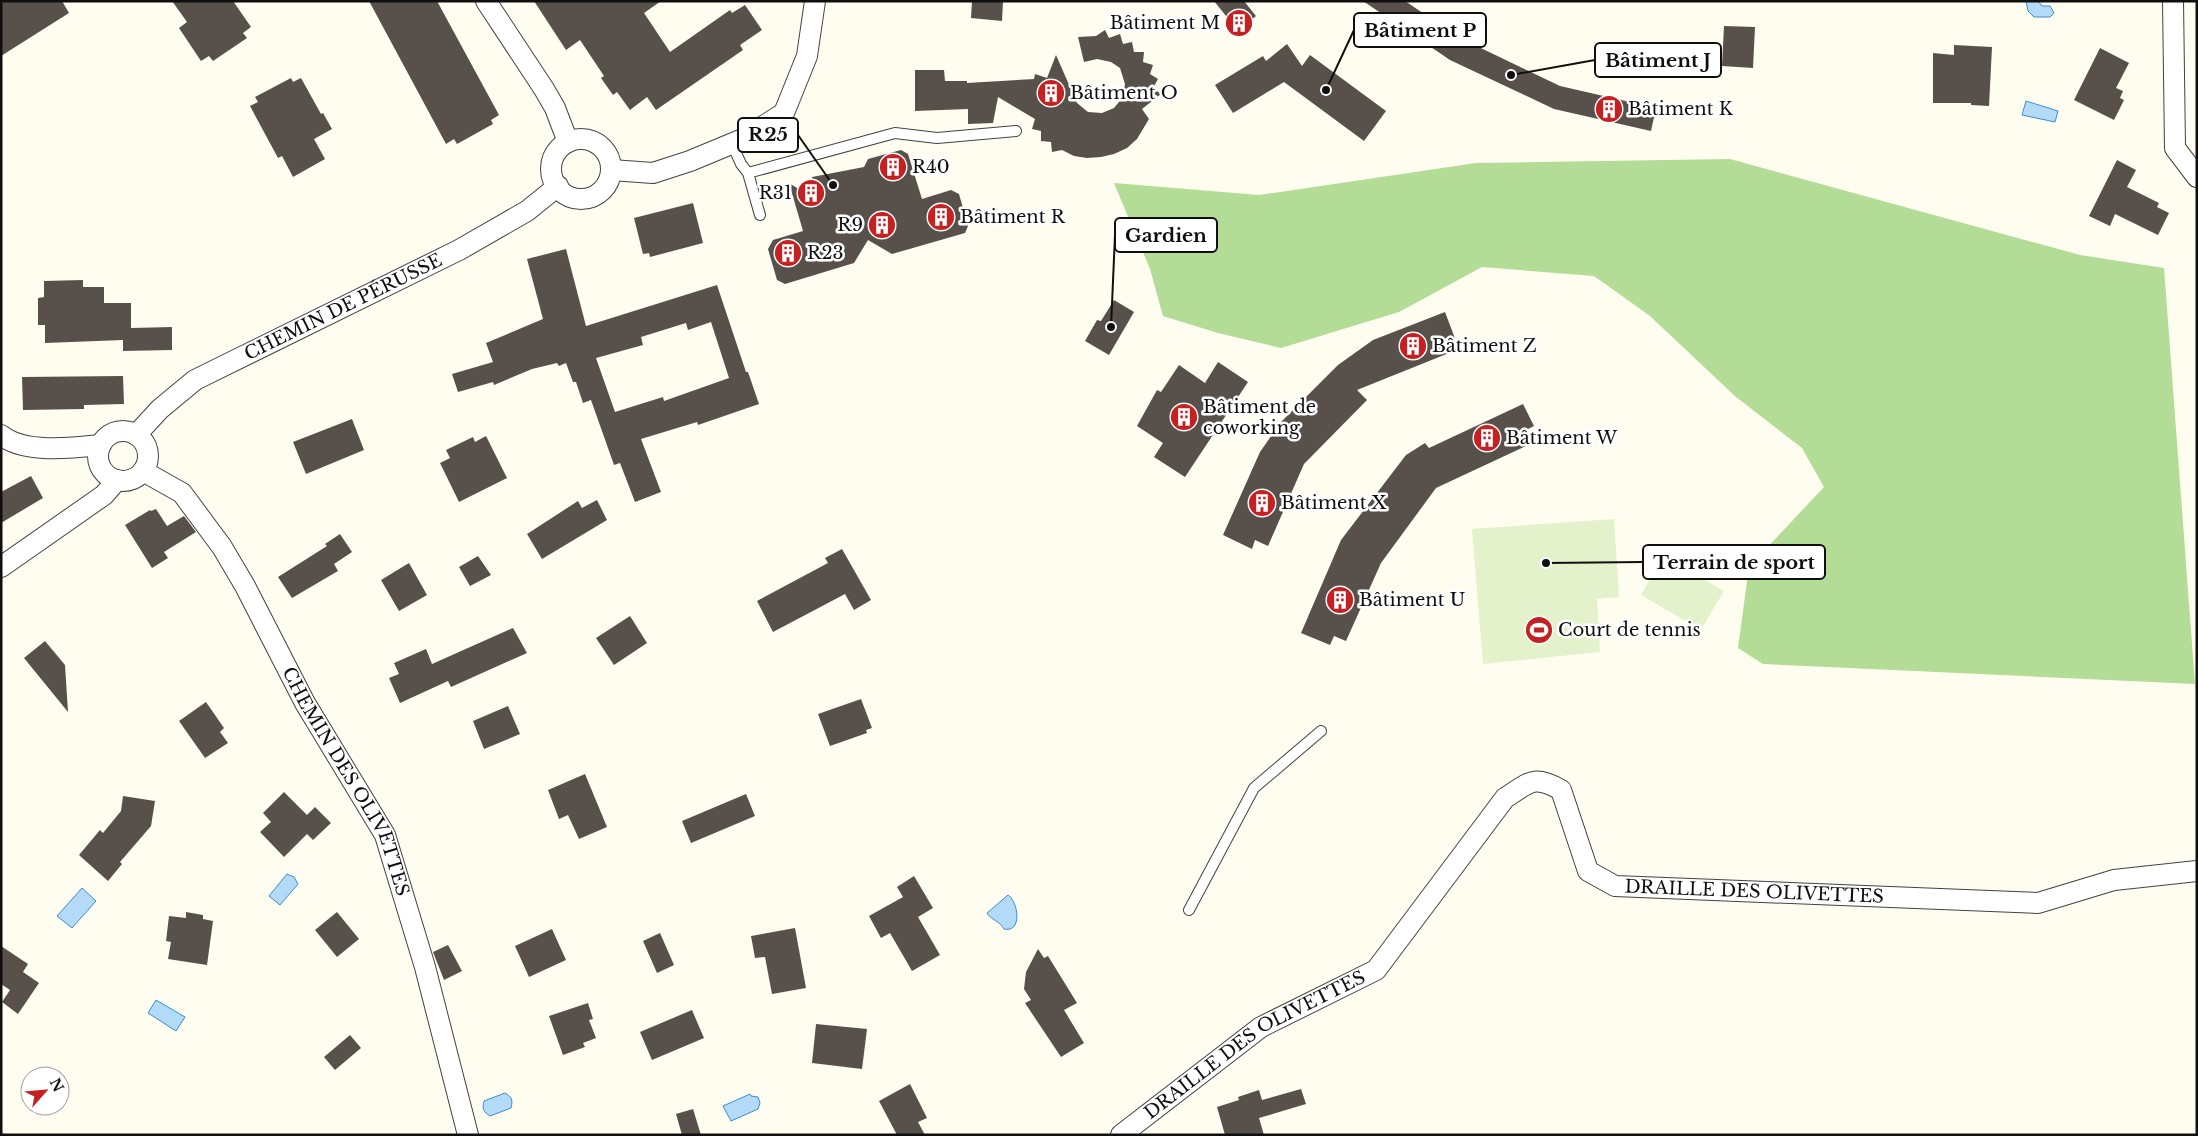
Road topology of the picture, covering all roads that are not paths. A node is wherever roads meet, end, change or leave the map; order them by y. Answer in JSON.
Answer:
{"nodes":[{"id":1,"x":486,"y":1,"type":"edge"},
{"id":2,"x":815,"y":1,"type":"edge"},
{"id":3,"x":2172,"y":1,"type":"edge"},
{"id":4,"x":1016,"y":130,"type":"dead end"},
{"id":5,"x":568,"y":142,"type":"junction"},
{"id":6,"x":732,"y":144,"type":"junction"},
{"id":7,"x":611,"y":170,"type":"junction"},
{"id":8,"x":748,"y":173,"type":"junction"},
{"id":9,"x":2197,"y":177,"type":"edge"},
{"id":10,"x":558,"y":186,"type":"junction"},
{"id":11,"x":760,"y":215,"type":"dead end"},
{"id":12,"x":1,"y":435,"type":"edge"},
{"id":13,"x":136,"y":435,"type":"junction"},
{"id":14,"x":101,"y":445,"type":"junction"},
{"id":15,"x":143,"y":472,"type":"junction"},
{"id":16,"x":117,"y":480,"type":"junction"},
{"id":17,"x":1,"y":567,"type":"edge"},
{"id":18,"x":1320,"y":731,"type":"dead end"},
{"id":19,"x":2197,"y":871,"type":"edge"},
{"id":20,"x":1189,"y":910,"type":"dead end"},
{"id":21,"x":468,"y":1135,"type":"edge"},
{"id":22,"x":1121,"y":1135,"type":"edge"}],
"edges":[{"from":1,"to":5,"type":"street"},
{"from":2,"to":6,"type":"street"},
{"from":3,"to":9,"type":"street"},
{"from":4,"to":8,"type":"lane"},
{"from":5,"to":7,"type":"street"},
{"from":5,"to":10,"type":"street"},
{"from":6,"to":7,"type":"street"},
{"from":6,"to":8,"type":"lane"},
{"from":7,"to":10,"type":"street"},
{"from":8,"to":11,"type":"lane"},
{"from":10,"to":13,"type":"street","name":"CHEMIN DE PÉRUSSE"},
{"from":12,"to":14,"type":"street"},
{"from":13,"to":14,"type":"street"},
{"from":13,"to":15,"type":"street"},
{"from":14,"to":16,"type":"street"},
{"from":15,"to":16,"type":"street"},
{"from":15,"to":21,"type":"street","name":"CHEMIN DES OLIVETTES"},
{"from":16,"to":17,"type":"street"},
{"from":18,"to":20,"type":"lane"},
{"from":19,"to":22,"type":"street","name":"DRAILLE DES OLIVETTES"}]}
